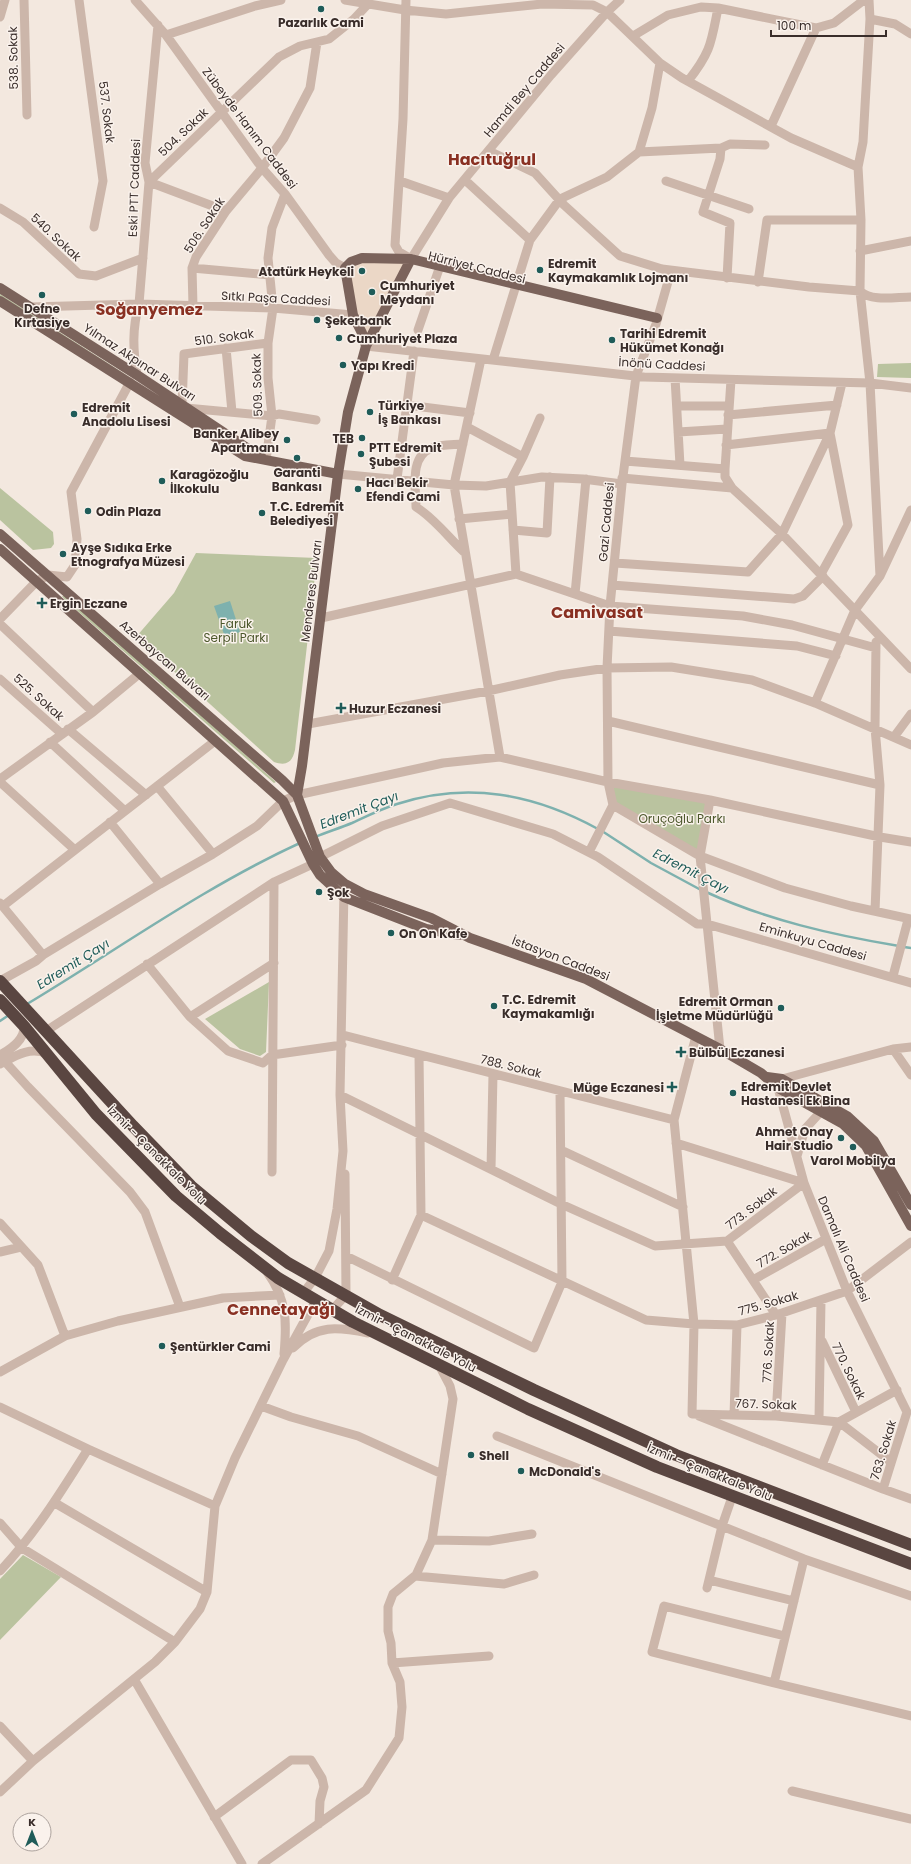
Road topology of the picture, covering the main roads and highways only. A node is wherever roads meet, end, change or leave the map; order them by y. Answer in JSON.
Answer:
{"nodes":[{"id":1,"x":410,"y":262,"type":"junction"},
{"id":2,"x":0,"y":288,"type":"edge"},
{"id":3,"x":0,"y":301,"type":"edge"},
{"id":4,"x":656,"y":321,"type":"road end"},
{"id":5,"x":366,"y":346,"type":"junction"},
{"id":6,"x":133,"y":379,"type":"junction"},
{"id":7,"x":266,"y":460,"type":"junction"},
{"id":8,"x":338,"y":474,"type":"junction"},
{"id":9,"x":0,"y":534,"type":"edge"},
{"id":10,"x":0,"y":549,"type":"edge"},
{"id":11,"x":297,"y":795,"type":"junction"},
{"id":12,"x":315,"y":858,"type":"junction"},
{"id":13,"x":470,"y":938,"type":"junction"},
{"id":14,"x":1,"y":982,"type":"edge"},
{"id":15,"x":0,"y":1000,"type":"edge"},
{"id":16,"x":824,"y":1108,"type":"junction"},
{"id":17,"x":911,"y":1205,"type":"edge"},
{"id":18,"x":911,"y":1226,"type":"edge"},
{"id":19,"x":911,"y":1545,"type":"edge"},
{"id":20,"x":911,"y":1564,"type":"edge"}],
"edges":[{"from":1,"to":4,"type":"main road","name":"Hürriyet Caddesi"},
{"from":1,"to":5,"type":"main road","name":"Menderes Bulvarı"},
{"from":1,"to":5,"type":"main road","name":"Hürriyet Caddesi"},
{"from":2,"to":6,"type":"main road","name":"Yılmaz Akpınar Bulvarı"},
{"from":3,"to":6,"type":"main road","name":"Yılmaz Akpınar Bulvarı"},
{"from":5,"to":8,"type":"main road","name":"Menderes Bulvarı"},
{"from":6,"to":7,"type":"main road","name":"Yılmaz Akpınar Bulvarı"},
{"from":6,"to":7,"type":"main road","name":"Yılmaz Akpınar Bulvarı"},
{"from":7,"to":8,"type":"main road","name":"Yılmaz Akpınar Bulvarı"},
{"from":8,"to":11,"type":"main road","name":"Menderes Bulvarı"},
{"from":9,"to":11,"type":"main road","name":"Azerbaycan Bulvarı"},
{"from":10,"to":12,"type":"main road"},
{"from":11,"to":12,"type":"main road","name":"Azerbaycan Bulvarı"},
{"from":12,"to":13,"type":"main road","name":"İstasyon Caddesi"},
{"from":12,"to":13,"type":"main road","name":"İstasyon Caddesi"},
{"from":13,"to":16,"type":"main road","name":"İstasyon Caddesi"},
{"from":14,"to":19,"type":"highway","name":"İzmir - Çanakkale Yolu"},
{"from":15,"to":20,"type":"highway","name":"İzmir - Çanakkale Yolu"},
{"from":16,"to":17,"type":"main road","name":"İstasyon Caddesi"},
{"from":16,"to":18,"type":"main road","name":"İstasyon Caddesi"}]}
